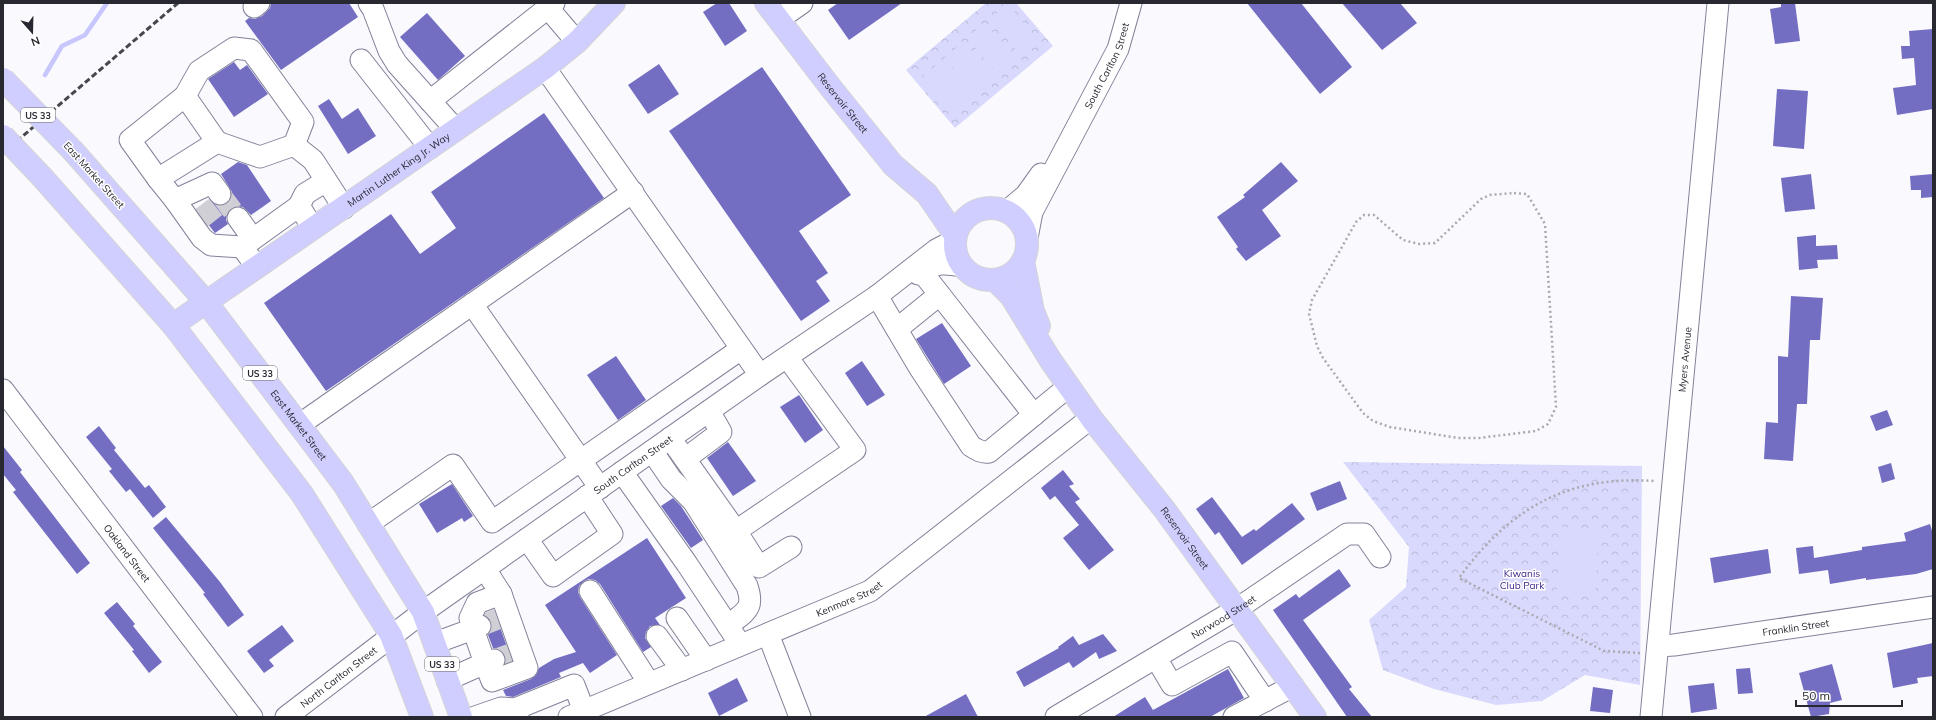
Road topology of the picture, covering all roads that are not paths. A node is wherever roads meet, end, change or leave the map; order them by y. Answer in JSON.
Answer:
{"nodes":[{"id":1,"x":614,"y":3,"type":"edge"},
{"id":2,"x":802,"y":3,"type":"edge"},
{"id":3,"x":1131,"y":3,"type":"edge"},
{"id":4,"x":1718,"y":3,"type":"edge"},
{"id":5,"x":374,"y":5,"type":"edge"},
{"id":6,"x":551,"y":5,"type":"edge"},
{"id":7,"x":773,"y":11,"type":"edge"},
{"id":8,"x":577,"y":42,"type":"junction"},
{"id":9,"x":361,"y":60,"type":"dead end"},
{"id":10,"x":546,"y":68,"type":"junction"},
{"id":11,"x":3,"y":79,"type":"edge"},
{"id":12,"x":185,"y":96,"type":"junction"},
{"id":13,"x":430,"y":101,"type":"junction"},
{"id":14,"x":1078,"y":126,"type":"junction"},
{"id":15,"x":456,"y":130,"type":"junction"},
{"id":16,"x":3,"y":136,"type":"edge"},
{"id":17,"x":217,"y":142,"type":"junction"},
{"id":18,"x":294,"y":145,"type":"junction"},
{"id":19,"x":430,"y":148,"type":"junction"},
{"id":20,"x":158,"y":179,"type":"junction"},
{"id":21,"x":326,"y":181,"type":"junction"},
{"id":22,"x":632,"y":192,"type":"junction"},
{"id":23,"x":220,"y":194,"type":"tunnel mouth"},
{"id":24,"x":927,"y":194,"type":"junction"},
{"id":25,"x":190,"y":199,"type":"junction"},
{"id":26,"x":299,"y":206,"type":"junction"},
{"id":27,"x":344,"y":208,"type":"junction"},
{"id":28,"x":1007,"y":211,"type":"junction"},
{"id":29,"x":973,"y":212,"type":"junction"},
{"id":30,"x":229,"y":224,"type":"tunnel mouth"},
{"id":31,"x":313,"y":228,"type":"junction"},
{"id":32,"x":955,"y":238,"type":"junction"},
{"id":33,"x":1027,"y":238,"type":"junction"},
{"id":34,"x":243,"y":245,"type":"junction"},
{"id":35,"x":1023,"y":261,"type":"junction"},
{"id":36,"x":962,"y":266,"type":"junction"},
{"id":37,"x":257,"y":267,"type":"junction"},
{"id":38,"x":922,"y":272,"type":"junction"},
{"id":39,"x":995,"y":280,"type":"junction"},
{"id":40,"x":939,"y":295,"type":"junction"},
{"id":41,"x":876,"y":296,"type":"junction"},
{"id":42,"x":206,"y":302,"type":"junction"},
{"id":43,"x":472,"y":304,"type":"junction"},
{"id":44,"x":173,"y":325,"type":"junction"},
{"id":45,"x":896,"y":329,"type":"junction"},
{"id":46,"x":741,"y":348,"type":"junction"},
{"id":47,"x":787,"y":357,"type":"junction"},
{"id":48,"x":1051,"y":361,"type":"junction"},
{"id":49,"x":760,"y":375,"type":"junction"},
{"id":50,"x":1069,"y":386,"type":"junction"},
{"id":51,"x":3,"y":390,"type":"edge"},
{"id":52,"x":709,"y":411,"type":"junction"},
{"id":53,"x":1034,"y":415,"type":"junction"},
{"id":54,"x":1091,"y":418,"type":"junction"},
{"id":55,"x":299,"y":424,"type":"junction"},
{"id":56,"x":670,"y":438,"type":"junction"},
{"id":57,"x":652,"y":452,"type":"junction"},
{"id":58,"x":685,"y":459,"type":"junction"},
{"id":59,"x":581,"y":460,"type":"junction"},
{"id":60,"x":622,"y":472,"type":"junction"},
{"id":61,"x":594,"y":492,"type":"junction"},
{"id":62,"x":368,"y":524,"type":"junction"},
{"id":63,"x":736,"y":531,"type":"junction"},
{"id":64,"x":527,"y":539,"type":"junction"},
{"id":65,"x":791,"y":547,"type":"dead end"},
{"id":66,"x":1380,"y":557,"type":"dead end"},
{"id":67,"x":570,"y":564,"type":"junction"},
{"id":68,"x":485,"y":569,"type":"junction"},
{"id":69,"x":501,"y":594,"type":"junction"},
{"id":70,"x":1933,"y":607,"type":"edge"},
{"id":71,"x":1237,"y":609,"type":"junction"},
{"id":72,"x":423,"y":612,"type":"junction"},
{"id":73,"x":677,"y":618,"type":"dead end"},
{"id":74,"x":490,"y":623,"type":"junction"},
{"id":75,"x":728,"y":626,"type":"junction"},
{"id":76,"x":768,"y":634,"type":"junction"},
{"id":77,"x":391,"y":636,"type":"junction"},
{"id":78,"x":657,"y":636,"type":"dead end"},
{"id":79,"x":435,"y":643,"type":"junction"},
{"id":80,"x":1658,"y":644,"type":"junction"},
{"id":81,"x":741,"y":645,"type":"junction"},
{"id":82,"x":503,"y":657,"type":"junction"},
{"id":83,"x":1156,"y":658,"type":"junction"},
{"id":84,"x":706,"y":660,"type":"junction"},
{"id":85,"x":682,"y":670,"type":"junction"},
{"id":86,"x":448,"y":680,"type":"junction"},
{"id":87,"x":649,"y":683,"type":"junction"},
{"id":88,"x":1293,"y":686,"type":"junction"},
{"id":89,"x":1265,"y":701,"type":"junction"},
{"id":90,"x":517,"y":713,"type":"edge"},
{"id":91,"x":576,"y":714,"type":"edge"},
{"id":92,"x":252,"y":717,"type":"edge"},
{"id":93,"x":286,"y":717,"type":"edge"},
{"id":94,"x":422,"y":717,"type":"edge"},
{"id":95,"x":461,"y":717,"type":"edge"},
{"id":96,"x":475,"y":717,"type":"edge"},
{"id":97,"x":800,"y":717,"type":"edge"},
{"id":98,"x":1056,"y":717,"type":"edge"},
{"id":99,"x":1234,"y":717,"type":"edge"},
{"id":100,"x":1315,"y":717,"type":"edge"},
{"id":101,"x":1651,"y":717,"type":"edge"}],
"edges":[{"from":1,"to":8,"type":"main road","name":"Martin Luther King Jr. Way"},
{"from":2,"to":7,"type":"street"},
{"from":3,"to":14,"type":"street","name":"South Carlton Street"},
{"from":4,"to":80,"type":"street","name":"Myers Avenue"},
{"from":5,"to":13,"type":"street"},
{"from":6,"to":8,"type":"street"},
{"from":6,"to":13,"type":"street"},
{"from":7,"to":24,"type":"main road","name":"Reservoir Street"},
{"from":8,"to":10,"type":"main road","name":"Martin Luther King Jr. Way"},
{"from":9,"to":19,"type":"street"},
{"from":10,"to":15,"type":"main road","name":"Martin Luther King Jr. Way"},
{"from":10,"to":22,"type":"street"},
{"from":11,"to":42,"type":"main road","name":"East Market Street","number":"US 33","bridge":true},
{"from":12,"to":17,"type":"street"},
{"from":12,"to":18,"type":"street"},
{"from":12,"to":20,"type":"street"},
{"from":13,"to":15,"type":"street"},
{"from":14,"to":28,"type":"street","name":"South Carlton Street"},
{"from":14,"to":33,"type":"street","name":"South Carlton Street"},
{"from":15,"to":19,"type":"main road","name":"Martin Luther King Jr. Way"},
{"from":16,"to":44,"type":"main road","bridge":true},
{"from":17,"to":18,"type":"street"},
{"from":17,"to":20,"type":"street"},
{"from":18,"to":21,"type":"street"},
{"from":19,"to":27,"type":"main road","name":"Martin Luther King Jr. Way"},
{"from":20,"to":25,"type":"street"},
{"from":21,"to":26,"type":"street"},
{"from":21,"to":27,"type":"street"},
{"from":22,"to":43,"type":"street"},
{"from":22,"to":46,"type":"street"},
{"from":23,"to":25,"type":"street"},
{"from":24,"to":29,"type":"main road","name":"Reservoir Street"},
{"from":24,"to":32,"type":"main road","name":"Reservoir Street"},
{"from":25,"to":34,"type":"street"},
{"from":26,"to":31,"type":"street"},
{"from":26,"to":34,"type":"street"},
{"from":27,"to":31,"type":"main road","name":"Martin Luther King Jr. Way"},
{"from":28,"to":29,"type":"main road"},
{"from":28,"to":33,"type":"main road"},
{"from":29,"to":32,"type":"main road"},
{"from":30,"to":34,"type":"street"},
{"from":31,"to":37,"type":"main road","name":"Martin Luther King Jr. Way"},
{"from":32,"to":36,"type":"main road"},
{"from":32,"to":41,"type":"street","name":"South Carlton Street"},
{"from":33,"to":35,"type":"main road"},
{"from":34,"to":37,"type":"street"},
{"from":35,"to":39,"type":"main road"},
{"from":35,"to":48,"type":"main road","name":"Reservoir Street"},
{"from":36,"to":38,"type":"street","name":"South Carlton Street"},
{"from":36,"to":39,"type":"main road"},
{"from":37,"to":42,"type":"main road","name":"Martin Luther King Jr. Way"},
{"from":38,"to":40,"type":"street"},
{"from":38,"to":41,"type":"street","name":"South Carlton Street"},
{"from":39,"to":48,"type":"main road","name":"Reservoir Street"},
{"from":40,"to":45,"type":"street"},
{"from":40,"to":53,"type":"street"},
{"from":41,"to":45,"type":"street"},
{"from":41,"to":47,"type":"street","name":"South Carlton Street"},
{"from":42,"to":44,"type":"main road","name":"Martin Luther King Jr. Way"},
{"from":42,"to":55,"type":"main road","name":"East Market Street","number":"US 33"},
{"from":43,"to":55,"type":"street"},
{"from":43,"to":59,"type":"street"},
{"from":44,"to":77,"type":"main road"},
{"from":45,"to":53,"type":"street"},
{"from":46,"to":49,"type":"street"},
{"from":46,"to":59,"type":"street"},
{"from":47,"to":49,"type":"street","name":"South Carlton Street"},
{"from":47,"to":63,"type":"street"},
{"from":48,"to":50,"type":"main road","name":"Reservoir Street"},
{"from":49,"to":52,"type":"street","name":"South Carlton Street"},
{"from":50,"to":53,"type":"street"},
{"from":50,"to":54,"type":"main road","name":"Reservoir Street"},
{"from":51,"to":92,"type":"street","name":"Oakland Street"},
{"from":52,"to":56,"type":"street","name":"South Carlton Street"},
{"from":52,"to":58,"type":"street"},
{"from":54,"to":71,"type":"main road","name":"Reservoir Street"},
{"from":54,"to":76,"type":"street","name":"Kenmore Street"},
{"from":55,"to":62,"type":"main road","name":"East Market Street","number":"US 33"},
{"from":56,"to":57,"type":"street","name":"South Carlton Street"},
{"from":56,"to":58,"type":"street"},
{"from":57,"to":60,"type":"street","name":"South Carlton Street"},
{"from":57,"to":75,"type":"street"},
{"from":58,"to":63,"type":"street"},
{"from":59,"to":61,"type":"street"},
{"from":59,"to":62,"type":"street"},
{"from":60,"to":61,"type":"street","name":"South Carlton Street"},
{"from":60,"to":75,"type":"street"},
{"from":61,"to":64,"type":"street","name":"South Carlton Street"},
{"from":61,"to":67,"type":"street"},
{"from":62,"to":72,"type":"main road","name":"East Market Street","number":"US 33"},
{"from":63,"to":65,"type":"street"},
{"from":64,"to":67,"type":"street"},
{"from":64,"to":68,"type":"street","name":"South Carlton Street"},
{"from":66,"to":71,"type":"street","name":"Norwood Street"},
{"from":67,"to":87,"type":"street"},
{"from":68,"to":69,"type":"street"},
{"from":68,"to":72,"type":"street","name":"South Carlton Street"},
{"from":69,"to":74,"type":"street"},
{"from":69,"to":74,"type":"street"},
{"from":70,"to":80,"type":"street","name":"Franklin Street"},
{"from":71,"to":83,"type":"street","name":"Norwood Street"},
{"from":71,"to":88,"type":"main road","name":"Reservoir Street"},
{"from":72,"to":77,"type":"street","name":"South Carlton Street"},
{"from":72,"to":79,"type":"main road","name":"East Market Street","number":"US 33"},
{"from":73,"to":84,"type":"street"},
{"from":74,"to":79,"type":"street"},
{"from":74,"to":82,"type":"street"},
{"from":74,"to":82,"type":"street"},
{"from":75,"to":81,"type":"street"},
{"from":76,"to":81,"type":"street","name":"Kenmore Street"},
{"from":76,"to":97,"type":"street"},
{"from":77,"to":93,"type":"street","name":"North Carlton Street"},
{"from":77,"to":94,"type":"main road"},
{"from":78,"to":85,"type":"street"},
{"from":79,"to":86,"type":"main road","name":"East Market Street","number":"US 33"},
{"from":80,"to":101,"type":"street","name":"Myers Avenue"},
{"from":81,"to":84,"type":"street","name":"Kenmore Street"},
{"from":82,"to":86,"type":"street"},
{"from":83,"to":89,"type":"street"},
{"from":83,"to":98,"type":"street","name":"Norwood Street"},
{"from":84,"to":85,"type":"street","name":"Kenmore Street"},
{"from":85,"to":87,"type":"street","name":"Kenmore Street"},
{"from":86,"to":95,"type":"main road","name":"East Market Street","number":"US 33"},
{"from":87,"to":91,"type":"street","name":"Kenmore Street"},
{"from":88,"to":89,"type":"street"},
{"from":88,"to":100,"type":"main road","name":"Reservoir Street"},
{"from":89,"to":99,"type":"street"},
{"from":90,"to":91,"type":"street"},
{"from":90,"to":96,"type":"street"}]}
